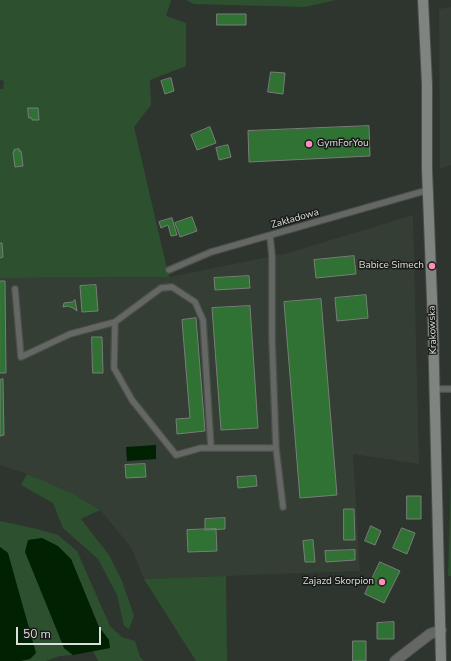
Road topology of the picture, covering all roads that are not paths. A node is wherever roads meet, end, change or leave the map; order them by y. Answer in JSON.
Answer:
{"nodes":[{"id":1,"x":423,"y":0,"type":"edge"},
{"id":2,"x":428,"y":190,"type":"junction"},
{"id":3,"x":270,"y":236,"type":"junction"},
{"id":4,"x":169,"y":270,"type":"dead end"},
{"id":5,"x":15,"y":289,"type":"dead end"},
{"id":6,"x":115,"y":322,"type":"junction"},
{"id":7,"x":435,"y":389,"type":"junction"},
{"id":8,"x":451,"y":389,"type":"edge"},
{"id":9,"x":211,"y":448,"type":"junction"},
{"id":10,"x":276,"y":448,"type":"junction"},
{"id":11,"x":283,"y":508,"type":"dead end"},
{"id":12,"x":441,"y":630,"type":"junction"},
{"id":13,"x":395,"y":661,"type":"edge"},
{"id":14,"x":441,"y":661,"type":"edge"}],
"edges":[{"from":1,"to":2,"type":"street","name":"Krakowska"},
{"from":2,"to":3,"type":"lane","name":"Zakładowa"},
{"from":2,"to":7,"type":"street","name":"Krakowska"},
{"from":3,"to":4,"type":"lane","name":"Zakładowa"},
{"from":3,"to":10,"type":"lane"},
{"from":5,"to":6,"type":"lane"},
{"from":6,"to":9,"type":"lane"},
{"from":6,"to":9,"type":"lane"},
{"from":7,"to":8,"type":"lane"},
{"from":7,"to":12,"type":"street","name":"Krakowska"},
{"from":9,"to":10,"type":"lane"},
{"from":10,"to":11,"type":"lane"},
{"from":12,"to":13,"type":"street"},
{"from":12,"to":14,"type":"street","name":"Krakowska"}]}
